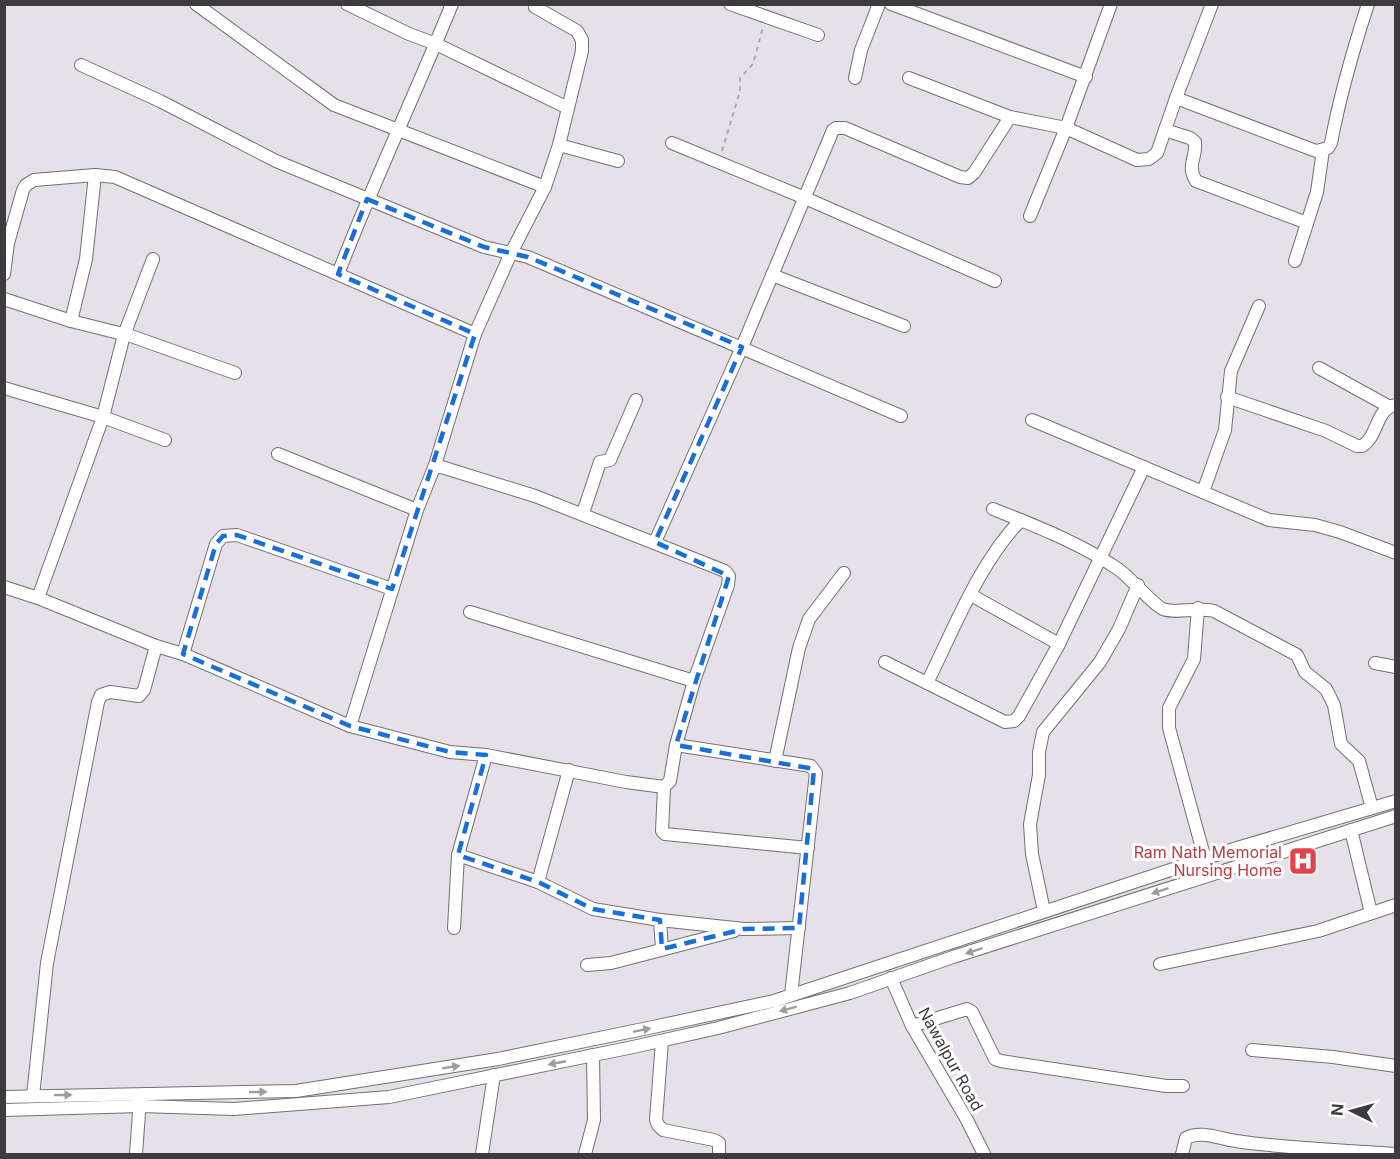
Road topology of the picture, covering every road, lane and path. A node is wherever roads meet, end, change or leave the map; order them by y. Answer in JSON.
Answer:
{"nodes":[{"id":1,"x":196,"y":4,"type":"edge"},
{"id":2,"x":347,"y":4,"type":"edge"},
{"id":3,"x":452,"y":4,"type":"edge"},
{"id":4,"x":730,"y":4,"type":"edge"},
{"id":5,"x":879,"y":4,"type":"edge"},
{"id":6,"x":891,"y":4,"type":"edge"},
{"id":7,"x":1111,"y":4,"type":"edge"},
{"id":8,"x":1212,"y":4,"type":"edge"},
{"id":9,"x":533,"y":5,"type":"edge"},
{"id":10,"x":1367,"y":5,"type":"edge"},
{"id":11,"x":766,"y":17,"type":"junction"},
{"id":12,"x":818,"y":35,"type":"dead end"},
{"id":13,"x":436,"y":44,"type":"junction"},
{"id":14,"x":81,"y":65,"type":"dead end"},
{"id":15,"x":1086,"y":77,"type":"junction"},
{"id":16,"x":855,"y":78,"type":"dead end"},
{"id":17,"x":909,"y":78,"type":"dead end"},
{"id":18,"x":1176,"y":98,"type":"junction"},
{"id":19,"x":568,"y":108,"type":"junction"},
{"id":20,"x":1010,"y":117,"type":"junction"},
{"id":21,"x":1066,"y":128,"type":"junction"},
{"id":22,"x":1165,"y":130,"type":"junction"},
{"id":23,"x":399,"y":132,"type":"junction"},
{"id":24,"x":672,"y":143,"type":"dead end"},
{"id":25,"x":559,"y":145,"type":"junction"},
{"id":26,"x":1323,"y":150,"type":"junction"},
{"id":27,"x":618,"y":161,"type":"dead end"},
{"id":28,"x":719,"y":162,"type":"junction"},
{"id":29,"x":94,"y":175,"type":"junction"},
{"id":30,"x":545,"y":187,"type":"junction"},
{"id":31,"x":805,"y":198,"type":"junction"},
{"id":32,"x":367,"y":199,"type":"junction"},
{"id":33,"x":1030,"y":216,"type":"dead end"},
{"id":34,"x":1307,"y":223,"type":"junction"},
{"id":35,"x":6,"y":243,"type":"edge"},
{"id":36,"x":512,"y":253,"type":"junction"},
{"id":37,"x":153,"y":259,"type":"dead end"},
{"id":38,"x":1295,"y":261,"type":"dead end"},
{"id":39,"x":4,"y":274,"type":"edge"},
{"id":40,"x":338,"y":274,"type":"junction"},
{"id":41,"x":772,"y":275,"type":"junction"},
{"id":42,"x":995,"y":281,"type":"dead end"},
{"id":43,"x":4,"y":299,"type":"edge"},
{"id":44,"x":1259,"y":306,"type":"dead end"},
{"id":45,"x":71,"y":321,"type":"junction"},
{"id":46,"x":904,"y":326,"type":"dead end"},
{"id":47,"x":475,"y":334,"type":"junction"},
{"id":48,"x":124,"y":335,"type":"junction"},
{"id":49,"x":742,"y":347,"type":"junction"},
{"id":50,"x":1319,"y":368,"type":"dead end"},
{"id":51,"x":236,"y":373,"type":"dead end"},
{"id":52,"x":4,"y":388,"type":"edge"},
{"id":53,"x":1227,"y":397,"type":"junction"},
{"id":54,"x":636,"y":400,"type":"dead end"},
{"id":55,"x":1392,"y":406,"type":"edge"},
{"id":56,"x":901,"y":416,"type":"dead end"},
{"id":57,"x":103,"y":417,"type":"junction"},
{"id":58,"x":1032,"y":420,"type":"dead end"},
{"id":59,"x":165,"y":440,"type":"dead end"},
{"id":60,"x":278,"y":454,"type":"dead end"},
{"id":61,"x":435,"y":465,"type":"junction"},
{"id":62,"x":1144,"y":467,"type":"junction"},
{"id":63,"x":1203,"y":492,"type":"junction"},
{"id":64,"x":993,"y":508,"type":"dead end"},
{"id":65,"x":417,"y":510,"type":"junction"},
{"id":66,"x":583,"y":513,"type":"junction"},
{"id":67,"x":1021,"y":520,"type":"junction"},
{"id":68,"x":655,"y":542,"type":"junction"},
{"id":69,"x":1395,"y":553,"type":"edge"},
{"id":70,"x":1101,"y":559,"type":"junction"},
{"id":71,"x":844,"y":573,"type":"dead end"},
{"id":72,"x":1138,"y":585,"type":"junction"},
{"id":73,"x":4,"y":586,"type":"edge"},
{"id":74,"x":392,"y":589,"type":"junction"},
{"id":75,"x":971,"y":595,"type":"junction"},
{"id":76,"x":38,"y":598,"type":"junction"},
{"id":77,"x":1198,"y":608,"type":"junction"},
{"id":78,"x":470,"y":612,"type":"dead end"},
{"id":79,"x":1059,"y":644,"type":"junction"},
{"id":80,"x":156,"y":646,"type":"junction"},
{"id":81,"x":183,"y":654,"type":"junction"},
{"id":82,"x":885,"y":662,"type":"dead end"},
{"id":83,"x":1375,"y":663,"type":"dead end"},
{"id":84,"x":1395,"y":667,"type":"edge"},
{"id":85,"x":694,"y":681,"type":"junction"},
{"id":86,"x":927,"y":683,"type":"junction"},
{"id":87,"x":350,"y":726,"type":"junction"},
{"id":88,"x":676,"y":745,"type":"junction"},
{"id":89,"x":486,"y":755,"type":"junction"},
{"id":90,"x":775,"y":760,"type":"junction"},
{"id":91,"x":569,"y":770,"type":"junction"},
{"id":92,"x":664,"y":787,"type":"junction"},
{"id":93,"x":1395,"y":801,"type":"edge"},
{"id":94,"x":1372,"y":808,"type":"junction"},
{"id":95,"x":1395,"y":816,"type":"edge"},
{"id":96,"x":1351,"y":830,"type":"junction"},
{"id":97,"x":807,"y":848,"type":"junction"},
{"id":98,"x":458,"y":855,"type":"junction"},
{"id":99,"x":1205,"y":859,"type":"junction"},
{"id":100,"x":538,"y":882,"type":"junction"},
{"id":101,"x":1395,"y":905,"type":"edge"},
{"id":102,"x":1044,"y":911,"type":"junction"},
{"id":103,"x":1371,"y":913,"type":"junction"},
{"id":104,"x":660,"y":920,"type":"junction"},
{"id":105,"x":454,"y":928,"type":"dead end"},
{"id":106,"x":744,"y":928,"type":"junction"},
{"id":107,"x":799,"y":928,"type":"junction"},
{"id":108,"x":662,"y":949,"type":"junction"},
{"id":109,"x":1160,"y":964,"type":"dead end"},
{"id":110,"x":586,"y":965,"type":"dead end"},
{"id":111,"x":891,"y":978,"type":"junction"},
{"id":112,"x":791,"y":995,"type":"junction"},
{"id":113,"x":912,"y":1026,"type":"junction"},
{"id":114,"x":662,"y":1041,"type":"junction"},
{"id":115,"x":1252,"y":1050,"type":"dead end"},
{"id":116,"x":593,"y":1055,"type":"junction"},
{"id":117,"x":1395,"y":1066,"type":"edge"},
{"id":118,"x":494,"y":1076,"type":"junction"},
{"id":119,"x":1183,"y":1086,"type":"dead end"},
{"id":120,"x":33,"y":1096,"type":"junction"},
{"id":121,"x":4,"y":1097,"type":"edge"},
{"id":122,"x":140,"y":1100,"type":"junction"},
{"id":123,"x":4,"y":1110,"type":"edge"},
{"id":124,"x":136,"y":1155,"type":"edge"},
{"id":125,"x":482,"y":1155,"type":"edge"},
{"id":126,"x":585,"y":1155,"type":"edge"},
{"id":127,"x":719,"y":1155,"type":"edge"},
{"id":128,"x":984,"y":1155,"type":"edge"},
{"id":129,"x":1182,"y":1155,"type":"edge"},
{"id":130,"x":1395,"y":1155,"type":"edge"}],
"edges":[{"from":1,"to":23,"type":"street"},
{"from":2,"to":13,"type":"street"},
{"from":3,"to":13,"type":"street"},
{"from":4,"to":11,"type":"street"},
{"from":5,"to":16,"type":"street"},
{"from":6,"to":15,"type":"street"},
{"from":7,"to":15,"type":"street"},
{"from":8,"to":18,"type":"street"},
{"from":9,"to":19,"type":"street"},
{"from":10,"to":26,"type":"street"},
{"from":11,"to":12,"type":"street"},
{"from":11,"to":28,"type":"path"},
{"from":13,"to":19,"type":"street"},
{"from":13,"to":23,"type":"street"},
{"from":14,"to":32,"type":"street"},
{"from":15,"to":21,"type":"street"},
{"from":17,"to":20,"type":"street"},
{"from":18,"to":22,"type":"street"},
{"from":18,"to":26,"type":"street"},
{"from":19,"to":25,"type":"street"},
{"from":20,"to":21,"type":"street"},
{"from":20,"to":31,"type":"street"},
{"from":21,"to":22,"type":"street"},
{"from":21,"to":33,"type":"street"},
{"from":22,"to":34,"type":"street"},
{"from":23,"to":30,"type":"street"},
{"from":23,"to":32,"type":"street"},
{"from":24,"to":28,"type":"street"},
{"from":25,"to":27,"type":"street"},
{"from":25,"to":30,"type":"street"},
{"from":26,"to":34,"type":"street"},
{"from":28,"to":31,"type":"street"},
{"from":29,"to":35,"type":"street"},
{"from":29,"to":40,"type":"street"},
{"from":29,"to":45,"type":"street"},
{"from":30,"to":36,"type":"street"},
{"from":31,"to":41,"type":"street"},
{"from":31,"to":42,"type":"street"},
{"from":32,"to":36,"type":"street"},
{"from":32,"to":40,"type":"street"},
{"from":34,"to":38,"type":"street"},
{"from":35,"to":39,"type":"street"},
{"from":36,"to":47,"type":"street"},
{"from":36,"to":49,"type":"street"},
{"from":37,"to":48,"type":"street"},
{"from":40,"to":47,"type":"street"},
{"from":41,"to":46,"type":"street"},
{"from":41,"to":49,"type":"street"},
{"from":43,"to":45,"type":"street"},
{"from":44,"to":53,"type":"street"},
{"from":45,"to":48,"type":"street"},
{"from":47,"to":61,"type":"street"},
{"from":48,"to":51,"type":"street"},
{"from":48,"to":57,"type":"street"},
{"from":49,"to":56,"type":"street"},
{"from":49,"to":68,"type":"street"},
{"from":50,"to":55,"type":"street"},
{"from":52,"to":57,"type":"street"},
{"from":53,"to":55,"type":"street"},
{"from":53,"to":63,"type":"street"},
{"from":54,"to":66,"type":"street"},
{"from":57,"to":59,"type":"street"},
{"from":57,"to":76,"type":"street"},
{"from":58,"to":62,"type":"street"},
{"from":60,"to":65,"type":"street"},
{"from":61,"to":65,"type":"street"},
{"from":61,"to":66,"type":"street"},
{"from":62,"to":63,"type":"street"},
{"from":62,"to":70,"type":"street"},
{"from":63,"to":69,"type":"street"},
{"from":64,"to":67,"type":"street"},
{"from":65,"to":74,"type":"street"},
{"from":66,"to":68,"type":"street"},
{"from":67,"to":70,"type":"street"},
{"from":67,"to":75,"type":"street"},
{"from":68,"to":85,"type":"street"},
{"from":70,"to":72,"type":"street"},
{"from":70,"to":79,"type":"street"},
{"from":71,"to":90,"type":"street"},
{"from":72,"to":77,"type":"street"},
{"from":72,"to":102,"type":"street"},
{"from":73,"to":76,"type":"street"},
{"from":74,"to":81,"type":"street"},
{"from":74,"to":87,"type":"street"},
{"from":75,"to":79,"type":"street"},
{"from":75,"to":86,"type":"street"},
{"from":76,"to":80,"type":"street"},
{"from":77,"to":94,"type":"street"},
{"from":77,"to":99,"type":"street"},
{"from":78,"to":85,"type":"street"},
{"from":79,"to":86,"type":"street"},
{"from":80,"to":81,"type":"street"},
{"from":80,"to":120,"type":"street"},
{"from":81,"to":87,"type":"street"},
{"from":82,"to":86,"type":"street"},
{"from":83,"to":84,"type":"street"},
{"from":85,"to":88,"type":"street"},
{"from":87,"to":89,"type":"street"},
{"from":88,"to":90,"type":"street"},
{"from":88,"to":92,"type":"street"},
{"from":89,"to":91,"type":"street"},
{"from":89,"to":98,"type":"street"},
{"from":90,"to":97,"type":"street"},
{"from":91,"to":92,"type":"street"},
{"from":91,"to":100,"type":"street"},
{"from":92,"to":97,"type":"street"},
{"from":93,"to":94,"type":"street"},
{"from":94,"to":99,"type":"street"},
{"from":95,"to":96,"type":"street"},
{"from":96,"to":103,"type":"street"},
{"from":96,"to":111,"type":"street","one_way":true},
{"from":97,"to":107,"type":"street"},
{"from":98,"to":100,"type":"street"},
{"from":98,"to":105,"type":"street"},
{"from":99,"to":102,"type":"street"},
{"from":100,"to":104,"type":"street"},
{"from":101,"to":103,"type":"street"},
{"from":102,"to":112,"type":"street"},
{"from":103,"to":109,"type":"street"},
{"from":104,"to":106,"type":"street"},
{"from":104,"to":108,"type":"street"},
{"from":106,"to":107,"type":"street"},
{"from":106,"to":108,"type":"street"},
{"from":107,"to":112,"type":"street"},
{"from":108,"to":110,"type":"street"},
{"from":111,"to":113,"type":"street","name":"Nawalpur Road"},
{"from":111,"to":114,"type":"street","one_way":true},
{"from":122,"to":112,"type":"street","one_way":true},
{"from":113,"to":119,"type":"street"},
{"from":113,"to":128,"type":"street","name":"Nawalpur Road"},
{"from":114,"to":116,"type":"street"},
{"from":114,"to":127,"type":"street"},
{"from":115,"to":117,"type":"street"},
{"from":116,"to":118,"type":"street","one_way":true},
{"from":116,"to":126,"type":"street"},
{"from":118,"to":122,"type":"street"},
{"from":118,"to":125,"type":"street"},
{"from":120,"to":121,"type":"street"},
{"from":120,"to":122,"type":"street","one_way":true},
{"from":122,"to":123,"type":"street"},
{"from":122,"to":124,"type":"street"},
{"from":129,"to":130,"type":"street"}]}
